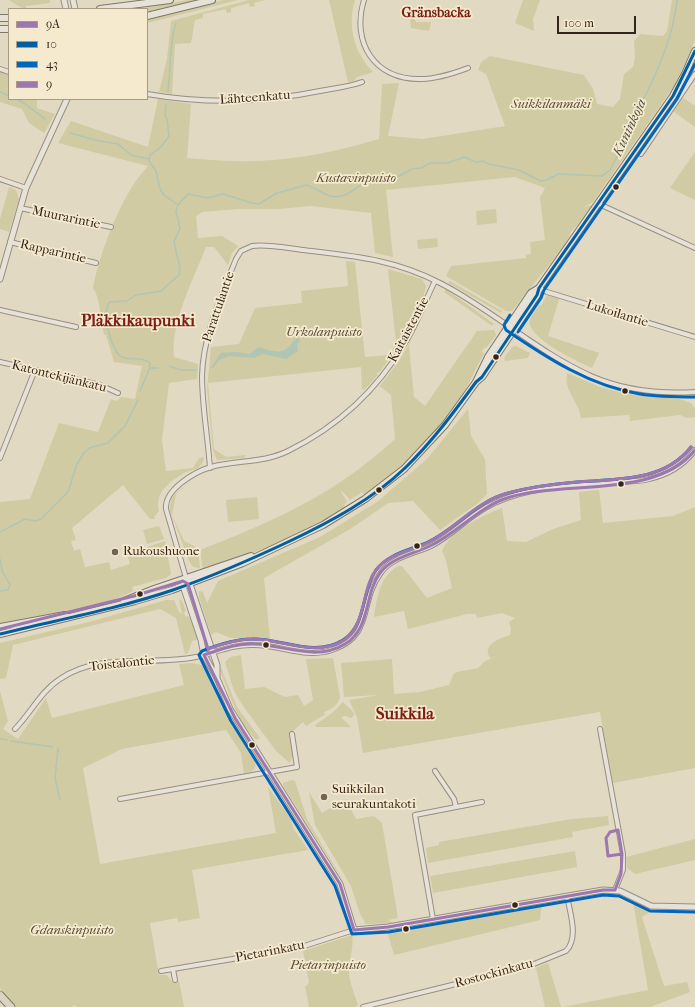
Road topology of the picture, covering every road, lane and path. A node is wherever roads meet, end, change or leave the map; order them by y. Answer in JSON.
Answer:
{"nodes":[{"id":1,"x":170,"y":0,"type":"edge"},
{"id":2,"x":212,"y":0,"type":"edge"},
{"id":3,"x":364,"y":0,"type":"edge"},
{"id":4,"x":108,"y":8,"type":"edge"},
{"id":5,"x":148,"y":16,"type":"edge"},
{"id":6,"x":695,"y":51,"type":"edge"},
{"id":7,"x":468,"y":68,"type":"dead end"},
{"id":8,"x":695,"y":74,"type":"edge"},
{"id":9,"x":362,"y":82,"type":"dead end"},
{"id":10,"x":148,"y":94,"type":"edge"},
{"id":11,"x":67,"y":100,"type":"edge"},
{"id":12,"x":641,"y":154,"type":"dead end"},
{"id":13,"x":0,"y":180,"type":"edge"},
{"id":14,"x":26,"y":188,"type":"junction"},
{"id":15,"x":599,"y":204,"type":"junction"},
{"id":16,"x":20,"y":208,"type":"junction"},
{"id":17,"x":111,"y":227,"type":"dead end"},
{"id":18,"x":10,"y":242,"type":"junction"},
{"id":19,"x":695,"y":248,"type":"edge"},
{"id":20,"x":96,"y":263,"type":"dead end"},
{"id":21,"x":0,"y":279,"type":"edge"},
{"id":22,"x":435,"y":281,"type":"junction"},
{"id":23,"x":539,"y":288,"type":"junction"},
{"id":24,"x":0,"y":310,"type":"edge"},
{"id":25,"x":76,"y":327,"type":"dead end"},
{"id":26,"x":512,"y":328,"type":"junction"},
{"id":27,"x":695,"y":337,"type":"edge"},
{"id":28,"x":0,"y":362,"type":"edge"},
{"id":29,"x":35,"y":370,"type":"junction"},
{"id":30,"x":695,"y":392,"type":"edge"},
{"id":31,"x":118,"y":393,"type":"dead end"},
{"id":32,"x":695,"y":450,"type":"edge"},
{"id":33,"x":0,"y":458,"type":"edge"},
{"id":34,"x":210,"y":468,"type":"junction"},
{"id":35,"x":258,"y":555,"type":"junction"},
{"id":36,"x":186,"y":578,"type":"junction"},
{"id":37,"x":191,"y":583,"type":"junction"},
{"id":38,"x":183,"y":586,"type":"junction"},
{"id":39,"x":119,"y":604,"type":"junction"},
{"id":40,"x":80,"y":614,"type":"junction"},
{"id":41,"x":0,"y":627,"type":"edge"},
{"id":42,"x":0,"y":634,"type":"edge"},
{"id":43,"x":213,"y":652,"type":"junction"},
{"id":44,"x":204,"y":654,"type":"junction"},
{"id":45,"x":217,"y":678,"type":"junction"},
{"id":46,"x":15,"y":729,"type":"dead end"},
{"id":47,"x":600,"y":729,"type":"dead end"},
{"id":48,"x":292,"y":734,"type":"dead end"},
{"id":49,"x":435,"y":771,"type":"dead end"},
{"id":50,"x":270,"y":773,"type":"junction"},
{"id":51,"x":120,"y":799,"type":"dead end"},
{"id":52,"x":482,"y":802,"type":"dead end"},
{"id":53,"x":456,"y":807,"type":"junction"},
{"id":54,"x":615,"y":890,"type":"junction"},
{"id":55,"x":567,"y":896,"type":"junction"},
{"id":56,"x":695,"y":907,"type":"edge"},
{"id":57,"x":433,"y":919,"type":"junction"},
{"id":58,"x":354,"y":930,"type":"junction"},
{"id":59,"x":173,"y":969,"type":"junction"},
{"id":60,"x":161,"y":971,"type":"dead end"},
{"id":61,"x":175,"y":980,"type":"dead end"},
{"id":62,"x":0,"y":994,"type":"edge"},
{"id":63,"x":10,"y":1007,"type":"edge"},
{"id":64,"x":363,"y":1007,"type":"edge"}],
"edges":[{"from":1,"to":4,"type":"main road"},
{"from":2,"to":5,"type":"main road"},
{"from":3,"to":7,"type":"street"},
{"from":6,"to":15,"type":"main road"},
{"from":8,"to":12,"type":"street"},
{"from":9,"to":10,"type":"street","name":"Lähteenkatu"},
{"from":11,"to":14,"type":"street"},
{"from":13,"to":14,"type":"street"},
{"from":14,"to":16,"type":"street"},
{"from":15,"to":19,"type":"street"},
{"from":15,"to":23,"type":"main road"},
{"from":16,"to":17,"type":"street","name":"Muurarintie"},
{"from":16,"to":18,"type":"street"},
{"from":18,"to":20,"type":"street","name":"Rapparintie"},
{"from":18,"to":21,"type":"street"},
{"from":22,"to":26,"type":"street"},
{"from":22,"to":34,"type":"street","name":"Kaitaistentie"},
{"from":22,"to":34,"type":"street","name":"Parattulantie"},
{"from":23,"to":26,"type":"main road"},
{"from":23,"to":27,"type":"street","name":"Lukoilantie"},
{"from":24,"to":25,"type":"street"},
{"from":26,"to":30,"type":"street"},
{"from":26,"to":35,"type":"main road"},
{"from":28,"to":29,"type":"street","name":"Katontekijänkatu"},
{"from":29,"to":31,"type":"street","name":"Katontekijänkatu"},
{"from":29,"to":33,"type":"street"},
{"from":32,"to":43,"type":"street","name":"Toistalontie"},
{"from":34,"to":36,"type":"street","name":"Kaitaistentie"},
{"from":35,"to":36,"type":"main road"},
{"from":35,"to":37,"type":"main road"},
{"from":36,"to":37,"type":"street"},
{"from":36,"to":38,"type":"street"},
{"from":36,"to":39,"type":"main road"},
{"from":37,"to":38,"type":"main road"},
{"from":37,"to":43,"type":"street"},
{"from":38,"to":39,"type":"main road"},
{"from":38,"to":44,"type":"street"},
{"from":39,"to":40,"type":"main road"},
{"from":40,"to":41,"type":"main road"},
{"from":40,"to":42,"type":"main road"},
{"from":43,"to":44,"type":"street","name":"Toistalontie"},
{"from":43,"to":45,"type":"street"},
{"from":44,"to":45,"type":"street"},
{"from":44,"to":46,"type":"street","name":"Toistalontie"},
{"from":45,"to":50,"type":"street"},
{"from":47,"to":54,"type":"street"},
{"from":48,"to":50,"type":"street"},
{"from":49,"to":53,"type":"street"},
{"from":50,"to":51,"type":"street"},
{"from":50,"to":58,"type":"street"},
{"from":52,"to":53,"type":"street"},
{"from":53,"to":57,"type":"street"},
{"from":54,"to":55,"type":"street"},
{"from":54,"to":56,"type":"street"},
{"from":55,"to":57,"type":"street"},
{"from":55,"to":64,"type":"street","name":"Rostockinkatu"},
{"from":57,"to":58,"type":"street"},
{"from":58,"to":59,"type":"street","name":"Pietarinkatu"},
{"from":59,"to":60,"type":"street","name":"Pietarinkatu"},
{"from":59,"to":61,"type":"street"},
{"from":62,"to":63,"type":"highway"}]}
